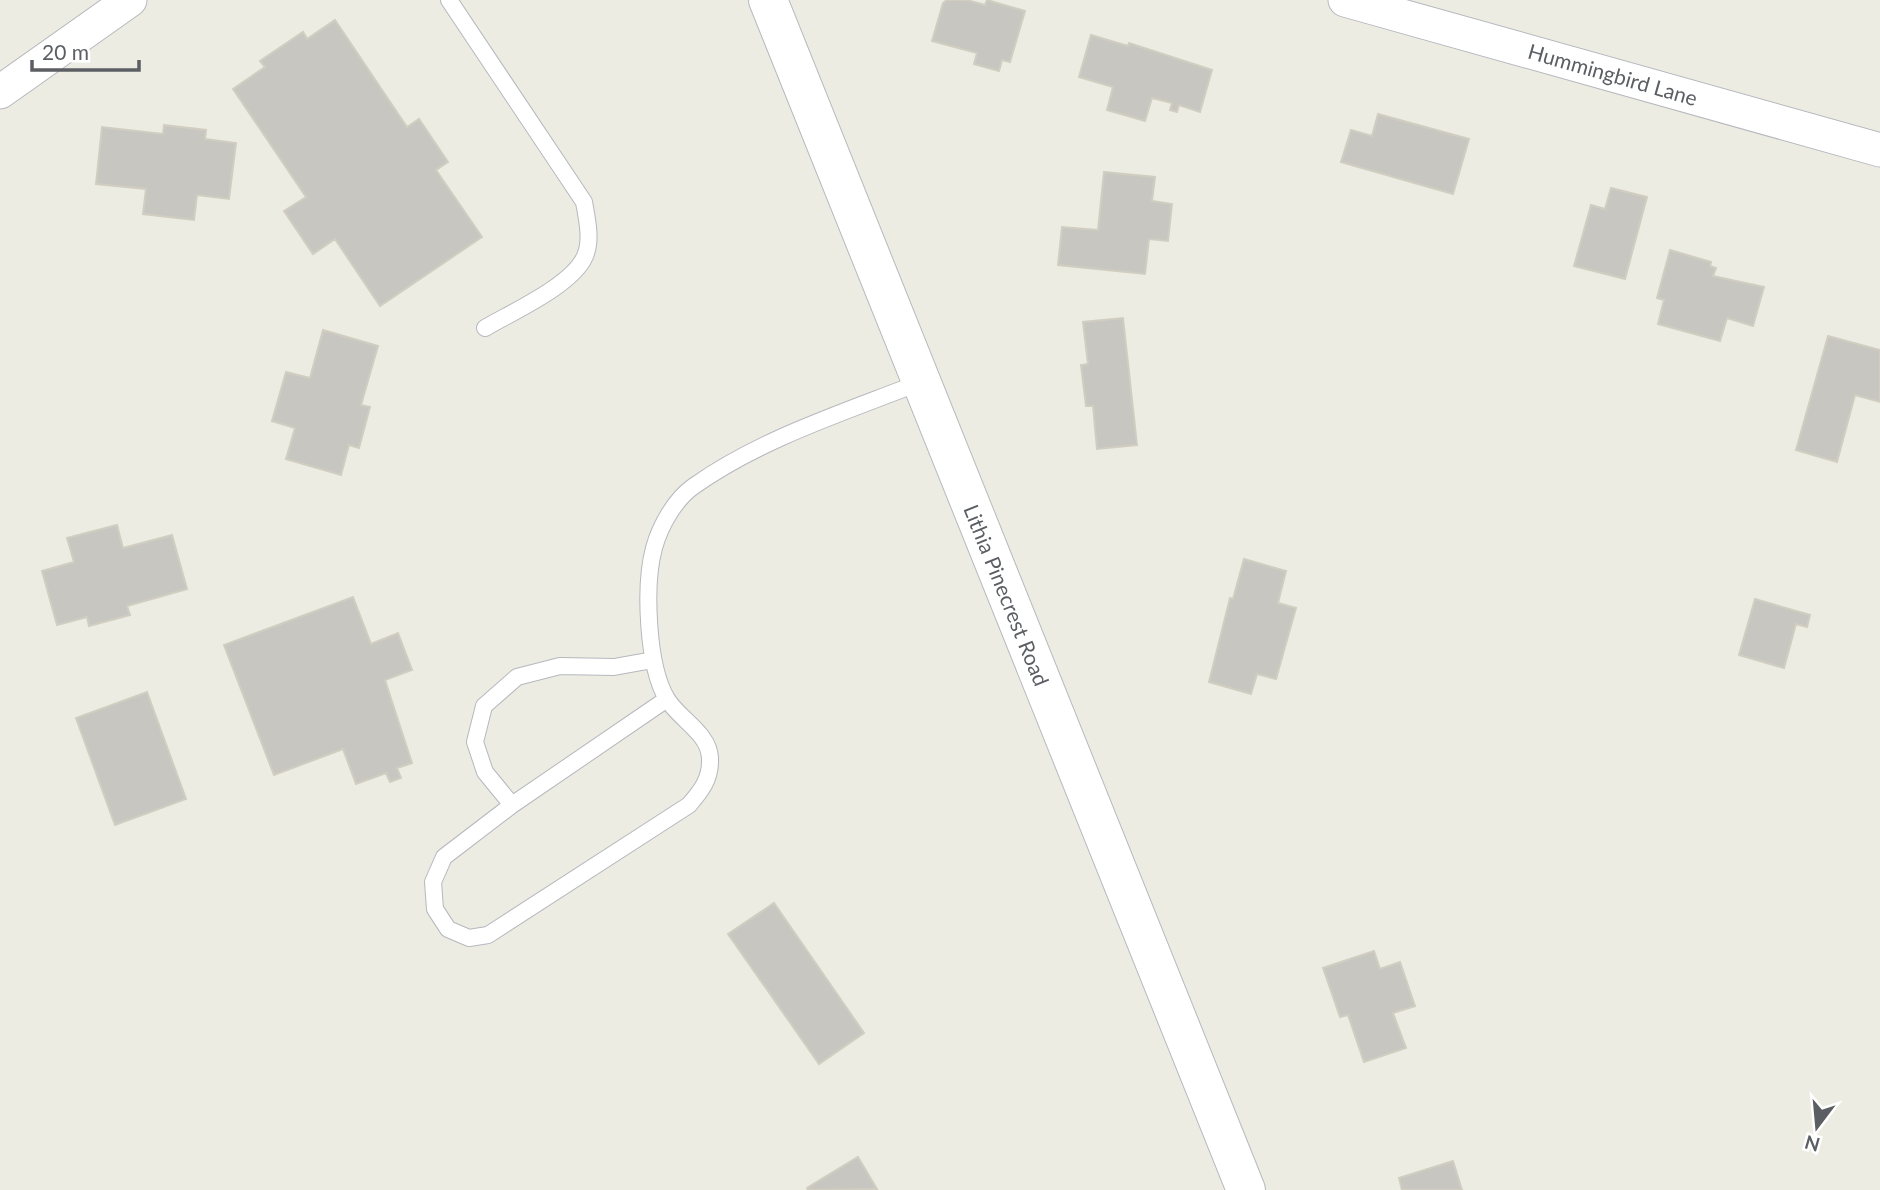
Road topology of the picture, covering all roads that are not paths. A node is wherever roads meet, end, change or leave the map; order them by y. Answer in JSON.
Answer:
{"nodes":[{"id":1,"x":130,"y":0,"type":"edge"},
{"id":2,"x":449,"y":0,"type":"edge"},
{"id":3,"x":768,"y":0,"type":"edge"},
{"id":4,"x":1345,"y":0,"type":"edge"},
{"id":5,"x":0,"y":92,"type":"edge"},
{"id":6,"x":1880,"y":150,"type":"edge"},
{"id":7,"x":485,"y":328,"type":"dead end"},
{"id":8,"x":921,"y":382,"type":"junction"},
{"id":9,"x":653,"y":660,"type":"junction"},
{"id":10,"x":667,"y":699,"type":"junction"},
{"id":11,"x":512,"y":805,"type":"junction"},
{"id":12,"x":1246,"y":1190,"type":"edge"}],
"edges":[{"from":1,"to":5,"type":"street"},
{"from":2,"to":7,"type":"lane"},
{"from":3,"to":8,"type":"main road","name":"Lithia Pinecrest Road"},
{"from":4,"to":6,"type":"street","name":"Hummingbird Lane"},
{"from":8,"to":9,"type":"lane"},
{"from":8,"to":12,"type":"main road","name":"Lithia Pinecrest Road"},
{"from":9,"to":10,"type":"lane"},
{"from":9,"to":11,"type":"lane"},
{"from":10,"to":11,"type":"lane"},
{"from":10,"to":11,"type":"lane"}]}
